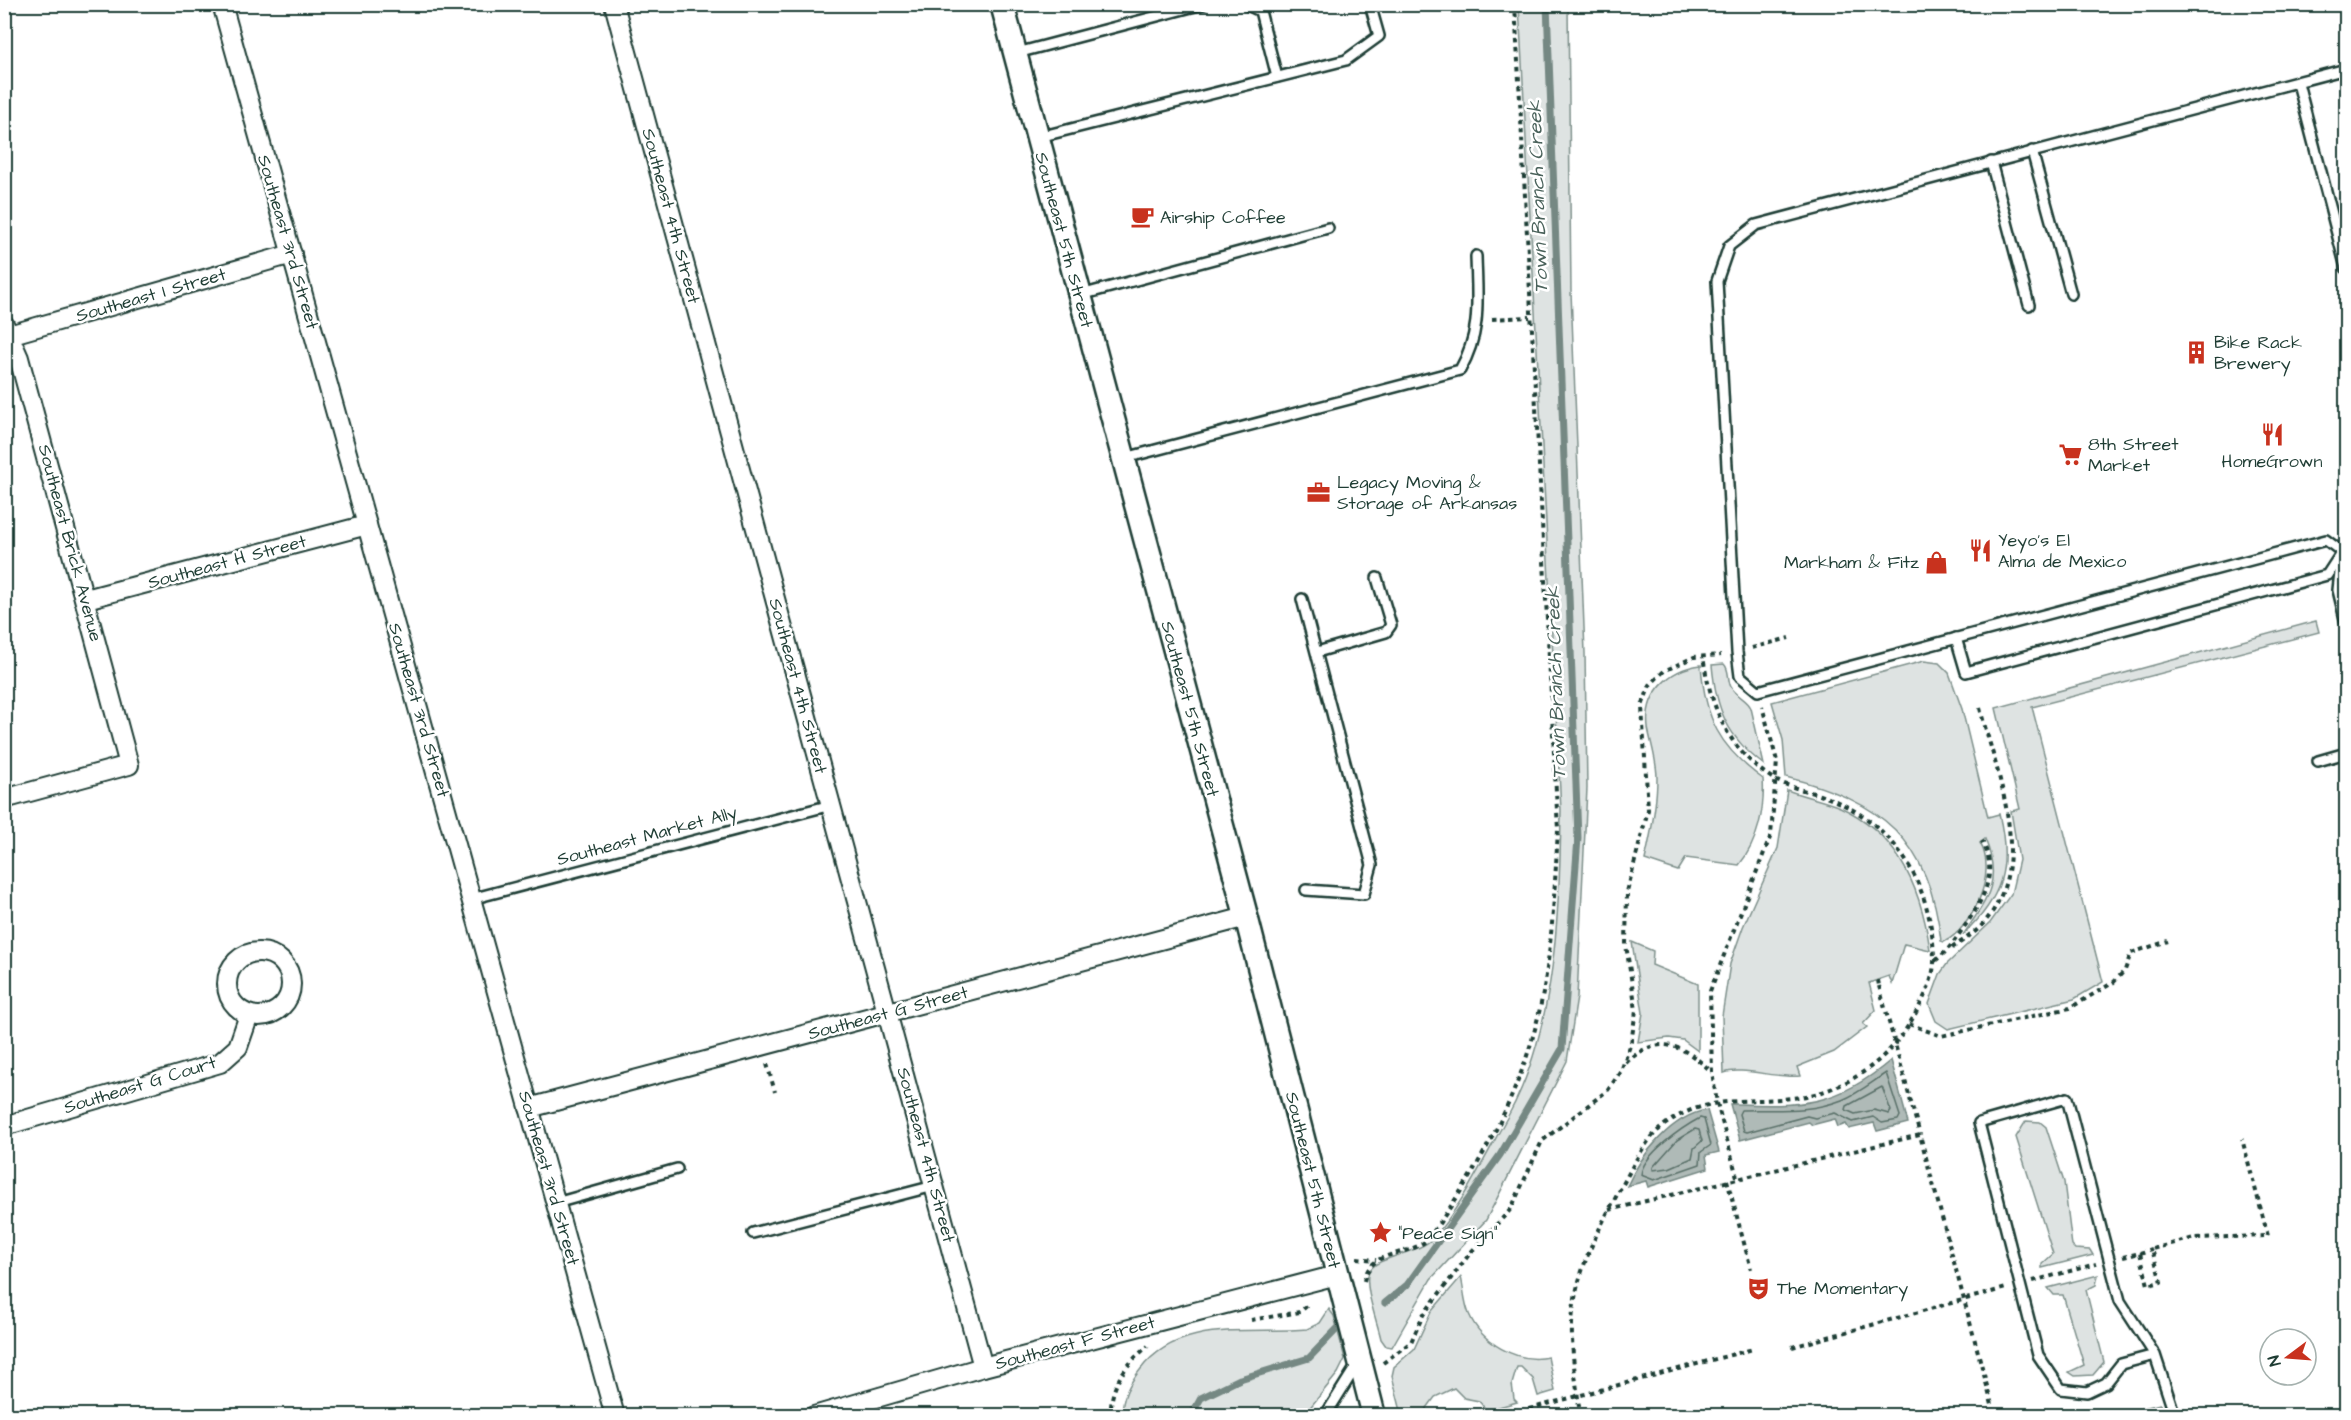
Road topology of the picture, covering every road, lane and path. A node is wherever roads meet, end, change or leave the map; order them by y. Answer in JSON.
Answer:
{"nodes":[{"id":1,"x":222,"y":4,"type":"edge"},
{"id":2,"x":614,"y":4,"type":"edge"},
{"id":3,"x":1002,"y":4,"type":"edge"},
{"id":4,"x":1203,"y":4,"type":"edge"},
{"id":5,"x":1245,"y":4,"type":"edge"},
{"id":6,"x":1370,"y":4,"type":"edge"},
{"id":7,"x":1515,"y":4,"type":"edge"},
{"id":8,"x":1015,"y":53,"type":"junction"},
{"id":9,"x":2346,"y":69,"type":"edge"},
{"id":10,"x":1276,"y":77,"type":"junction"},
{"id":11,"x":2298,"y":83,"type":"junction"},
{"id":12,"x":1037,"y":137,"type":"junction"},
{"id":13,"x":2032,"y":151,"type":"junction"},
{"id":14,"x":1991,"y":162,"type":"junction"},
{"id":15,"x":1328,"y":228,"type":"dead end"},
{"id":16,"x":292,"y":254,"type":"junction"},
{"id":17,"x":1476,"y":256,"type":"dead end"},
{"id":18,"x":2346,"y":268,"type":"edge"},
{"id":19,"x":2071,"y":294,"type":"dead end"},
{"id":20,"x":1079,"y":296,"type":"junction"},
{"id":21,"x":2029,"y":306,"type":"dead end"},
{"id":22,"x":1530,"y":317,"type":"junction"},
{"id":23,"x":1478,"y":320,"type":"junction"},
{"id":24,"x":7,"y":329,"type":"edge"},
{"id":25,"x":1123,"y":459,"type":"junction"},
{"id":26,"x":367,"y":525,"type":"junction"},
{"id":27,"x":2344,"y":552,"type":"edge"},
{"id":28,"x":1377,"y":578,"type":"dead end"},
{"id":29,"x":86,"y":599,"type":"junction"},
{"id":30,"x":1302,"y":599,"type":"dead end"},
{"id":31,"x":2346,"y":623,"type":"edge"},
{"id":32,"x":1789,"y":638,"type":"dead end"},
{"id":33,"x":1956,"y":638,"type":"junction"},
{"id":34,"x":1753,"y":648,"type":"dead end"},
{"id":35,"x":1317,"y":652,"type":"junction"},
{"id":36,"x":1728,"y":654,"type":"dead end"},
{"id":37,"x":1704,"y":656,"type":"junction"},
{"id":38,"x":1758,"y":691,"type":"junction"},
{"id":39,"x":1980,"y":708,"type":"dead end"},
{"id":40,"x":2346,"y":753,"type":"edge"},
{"id":41,"x":2318,"y":761,"type":"dead end"},
{"id":42,"x":1776,"y":780,"type":"junction"},
{"id":43,"x":4,"y":799,"type":"edge"},
{"id":44,"x":831,"y":805,"type":"junction"},
{"id":45,"x":1982,"y":841,"type":"dead end"},
{"id":46,"x":1306,"y":890,"type":"dead end"},
{"id":47,"x":471,"y":899,"type":"junction"},
{"id":48,"x":1246,"y":917,"type":"junction"},
{"id":49,"x":2168,"y":941,"type":"dead end"},
{"id":50,"x":1952,"y":948,"type":"junction"},
{"id":51,"x":1935,"y":962,"type":"junction"},
{"id":52,"x":1878,"y":980,"type":"dead end"},
{"id":53,"x":887,"y":1013,"type":"junction"},
{"id":54,"x":249,"y":1015,"type":"dead end"},
{"id":55,"x":1909,"y":1024,"type":"junction"},
{"id":56,"x":1895,"y":1045,"type":"junction"},
{"id":57,"x":762,"y":1046,"type":"junction"},
{"id":58,"x":1623,"y":1066,"type":"junction"},
{"id":59,"x":1712,"y":1072,"type":"junction"},
{"id":60,"x":775,"y":1092,"type":"dead end"},
{"id":61,"x":1717,"y":1103,"type":"junction"},
{"id":62,"x":529,"y":1108,"type":"junction"},
{"id":63,"x":4,"y":1126,"type":"edge"},
{"id":64,"x":1920,"y":1135,"type":"junction"},
{"id":65,"x":2242,"y":1139,"type":"dead end"},
{"id":66,"x":677,"y":1169,"type":"dead end"},
{"id":67,"x":1737,"y":1177,"type":"junction"},
{"id":68,"x":1727,"y":1180,"type":"junction"},
{"id":69,"x":934,"y":1186,"type":"junction"},
{"id":70,"x":556,"y":1203,"type":"junction"},
{"id":71,"x":1608,"y":1210,"type":"junction"},
{"id":72,"x":753,"y":1233,"type":"dead end"},
{"id":73,"x":2152,"y":1249,"type":"junction"},
{"id":74,"x":2140,"y":1253,"type":"junction"},
{"id":75,"x":2109,"y":1261,"type":"junction"},
{"id":76,"x":1344,"y":1268,"type":"junction"},
{"id":77,"x":1751,"y":1269,"type":"dead end"},
{"id":78,"x":2020,"y":1284,"type":"junction"},
{"id":79,"x":1964,"y":1300,"type":"junction"},
{"id":80,"x":1312,"y":1301,"type":"dead end"},
{"id":81,"x":1240,"y":1322,"type":"dead end"},
{"id":82,"x":1149,"y":1345,"type":"dead end"},
{"id":83,"x":1792,"y":1347,"type":"dead end"},
{"id":84,"x":1753,"y":1349,"type":"dead end"},
{"id":85,"x":2155,"y":1355,"type":"junction"},
{"id":86,"x":1360,"y":1360,"type":"junction"},
{"id":87,"x":1383,"y":1363,"type":"dead end"},
{"id":88,"x":983,"y":1367,"type":"junction"},
{"id":89,"x":1578,"y":1396,"type":"junction"},
{"id":90,"x":615,"y":1416,"type":"edge"},
{"id":91,"x":814,"y":1416,"type":"edge"},
{"id":92,"x":1111,"y":1416,"type":"edge"},
{"id":93,"x":1325,"y":1416,"type":"edge"},
{"id":94,"x":1374,"y":1416,"type":"edge"},
{"id":95,"x":1451,"y":1416,"type":"edge"},
{"id":96,"x":1474,"y":1416,"type":"edge"},
{"id":97,"x":1503,"y":1416,"type":"edge"},
{"id":98,"x":1580,"y":1416,"type":"edge"},
{"id":99,"x":1995,"y":1416,"type":"edge"},
{"id":100,"x":2175,"y":1416,"type":"edge"}],
"edges":[{"from":1,"to":16,"type":"street","name":"Southeast 3rd Street"},
{"from":2,"to":44,"type":"street","name":"Southeast 4th Street"},
{"from":3,"to":8,"type":"street","name":"Southeast 5th Street"},
{"from":4,"to":8,"type":"lane"},
{"from":5,"to":10,"type":"lane"},
{"from":6,"to":10,"type":"lane"},
{"from":7,"to":22,"type":"path"},
{"from":8,"to":12,"type":"street","name":"Southeast 5th Street"},
{"from":9,"to":11,"type":"lane"},
{"from":10,"to":12,"type":"lane"},
{"from":11,"to":13,"type":"lane"},
{"from":11,"to":18,"type":"lane"},
{"from":12,"to":20,"type":"street","name":"Southeast 5th Street"},
{"from":13,"to":14,"type":"lane"},
{"from":13,"to":19,"type":"lane"},
{"from":14,"to":21,"type":"lane"},
{"from":14,"to":38,"type":"lane"},
{"from":15,"to":20,"type":"lane"},
{"from":16,"to":24,"type":"street","name":"Southeast I Street"},
{"from":16,"to":26,"type":"street","name":"Southeast 3rd Street"},
{"from":17,"to":23,"type":"lane"},
{"from":20,"to":25,"type":"street","name":"Southeast 5th Street"},
{"from":22,"to":23,"type":"path"},
{"from":22,"to":76,"type":"path"},
{"from":23,"to":25,"type":"lane"},
{"from":24,"to":29,"type":"street","name":"Southeast Brick Avenue"},
{"from":25,"to":48,"type":"street","name":"Southeast 5th Street"},
{"from":26,"to":29,"type":"street","name":"Southeast H Street"},
{"from":26,"to":47,"type":"street","name":"Southeast 3rd Street"},
{"from":27,"to":31,"type":"lane"},
{"from":27,"to":33,"type":"lane"},
{"from":27,"to":33,"type":"lane"},
{"from":28,"to":35,"type":"lane"},
{"from":29,"to":43,"type":"street","name":"Southeast Brick Avenue"},
{"from":30,"to":35,"type":"lane"},
{"from":32,"to":34,"type":"path"},
{"from":33,"to":38,"type":"lane"},
{"from":35,"to":46,"type":"lane"},
{"from":36,"to":37,"type":"path"},
{"from":37,"to":42,"type":"path"},
{"from":37,"to":58,"type":"path"},
{"from":38,"to":42,"type":"path"},
{"from":39,"to":50,"type":"path"},
{"from":40,"to":41,"type":"lane"},
{"from":42,"to":51,"type":"path"},
{"from":42,"to":59,"type":"path"},
{"from":44,"to":47,"type":"lane","name":"Southeast Market Ally"},
{"from":44,"to":53,"type":"street","name":"Southeast 4th Street"},
{"from":45,"to":50,"type":"path"},
{"from":47,"to":62,"type":"street","name":"Southeast 3rd Street"},
{"from":48,"to":53,"type":"street","name":"Southeast G Street"},
{"from":48,"to":76,"type":"street","name":"Southeast 5th Street"},
{"from":49,"to":55,"type":"path"},
{"from":50,"to":51,"type":"path"},
{"from":51,"to":55,"type":"path"},
{"from":52,"to":56,"type":"path","bridge":true},
{"from":53,"to":57,"type":"street","name":"Southeast G Street"},
{"from":53,"to":69,"type":"street","name":"Southeast 4th Street"},
{"from":54,"to":63,"type":"street","name":"Southeast G Court"},
{"from":55,"to":56,"type":"path"},
{"from":56,"to":61,"type":"path"},
{"from":56,"to":64,"type":"path","bridge":true},
{"from":57,"to":60,"type":"path"},
{"from":57,"to":62,"type":"street","name":"Southeast G Street"},
{"from":58,"to":59,"type":"path"},
{"from":58,"to":87,"type":"path"},
{"from":59,"to":61,"type":"path"},
{"from":61,"to":67,"type":"path"},
{"from":61,"to":71,"type":"path"},
{"from":62,"to":70,"type":"street","name":"Southeast 3rd Street"},
{"from":64,"to":67,"type":"path"},
{"from":64,"to":79,"type":"path"},
{"from":65,"to":73,"type":"path"},
{"from":66,"to":70,"type":"lane"},
{"from":67,"to":68,"type":"path"},
{"from":68,"to":71,"type":"path"},
{"from":68,"to":77,"type":"path"},
{"from":69,"to":72,"type":"lane"},
{"from":69,"to":88,"type":"street","name":"Southeast 4th Street"},
{"from":70,"to":90,"type":"street","name":"Southeast 3rd Street"},
{"from":71,"to":89,"type":"path"},
{"from":73,"to":74,"type":"path"},
{"from":73,"to":74,"type":"path"},
{"from":74,"to":75,"type":"path"},
{"from":75,"to":78,"type":"path"},
{"from":75,"to":78,"type":"lane"},
{"from":75,"to":85,"type":"lane"},
{"from":76,"to":86,"type":"street","name":"Southeast 5th Street"},
{"from":76,"to":88,"type":"street","name":"Southeast F Street"},
{"from":78,"to":79,"type":"path"},
{"from":78,"to":85,"type":"lane"},
{"from":79,"to":83,"type":"path"},
{"from":79,"to":99,"type":"path"},
{"from":80,"to":81,"type":"path"},
{"from":82,"to":92,"type":"path"},
{"from":84,"to":89,"type":"path"},
{"from":85,"to":100,"type":"lane"},
{"from":86,"to":93,"type":"lane"},
{"from":86,"to":94,"type":"street","name":"Southeast 5th Street"},
{"from":88,"to":91,"type":"street","name":"Southeast F Street"},
{"from":89,"to":97,"type":"path"},
{"from":89,"to":98,"type":"path"},
{"from":95,"to":96,"type":"path"}]}
